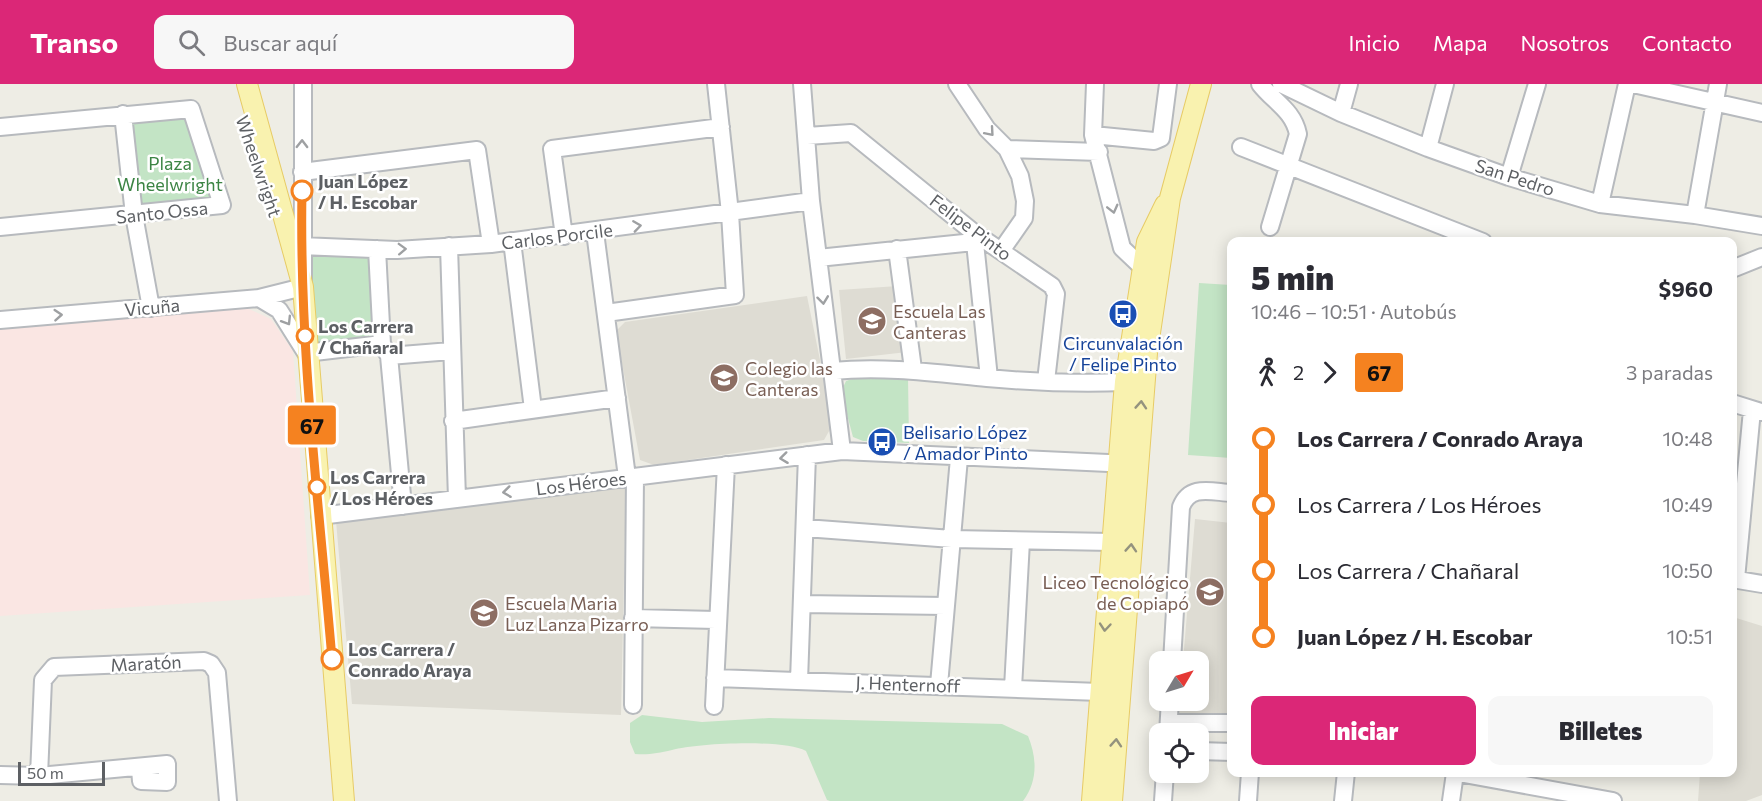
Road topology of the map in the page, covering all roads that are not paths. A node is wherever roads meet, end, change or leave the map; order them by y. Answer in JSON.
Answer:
{"nodes":[{"id":1,"x":234,"y":84,"type":"edge"},
{"id":2,"x":247,"y":84,"type":"edge"},
{"id":3,"x":303,"y":84,"type":"edge"},
{"id":4,"x":716,"y":84,"type":"edge"},
{"id":5,"x":802,"y":84,"type":"edge"},
{"id":6,"x":957,"y":84,"type":"edge"},
{"id":7,"x":1095,"y":84,"type":"edge"},
{"id":8,"x":1168,"y":84,"type":"edge"},
{"id":9,"x":1201,"y":84,"type":"edge"},
{"id":10,"x":1260,"y":84,"type":"edge"},
{"id":11,"x":1281,"y":84,"type":"edge"},
{"id":12,"x":1349,"y":84,"type":"edge"},
{"id":13,"x":1445,"y":84,"type":"edge"},
{"id":14,"x":1538,"y":84,"type":"edge"},
{"id":15,"x":1627,"y":84,"type":"edge"},
{"id":16,"x":1633,"y":84,"type":"edge"},
{"id":17,"x":1718,"y":84,"type":"edge"},
{"id":18,"x":1716,"y":102,"type":"junction"},
{"id":19,"x":1341,"y":113,"type":"junction"},
{"id":20,"x":1762,"y":113,"type":"edge"},
{"id":21,"x":123,"y":114,"type":"junction"},
{"id":22,"x":0,"y":127,"type":"edge"},
{"id":23,"x":721,"y":127,"type":"junction"},
{"id":24,"x":1093,"y":135,"type":"junction"},
{"id":25,"x":807,"y":136,"type":"junction"},
{"id":26,"x":1241,"y":147,"type":"dead end"},
{"id":27,"x":1428,"y":148,"type":"junction"},
{"id":28,"x":1007,"y":149,"type":"junction"},
{"id":29,"x":1099,"y":152,"type":"junction"},
{"id":30,"x":1288,"y":165,"type":"junction"},
{"id":31,"x":302,"y":172,"type":"junction"},
{"id":32,"x":1509,"y":177,"type":"junction"},
{"id":33,"x":1170,"y":198,"type":"junction"},
{"id":34,"x":811,"y":201,"type":"junction"},
{"id":35,"x":1600,"y":204,"type":"junction"},
{"id":36,"x":730,"y":213,"type":"junction"},
{"id":37,"x":134,"y":215,"type":"junction"},
{"id":38,"x":1695,"y":215,"type":"junction"},
{"id":39,"x":1762,"y":226,"type":"edge"},
{"id":40,"x":0,"y":227,"type":"edge"},
{"id":41,"x":1270,"y":227,"type":"dead end"},
{"id":42,"x":595,"y":232,"type":"junction"},
{"id":43,"x":564,"y":236,"type":"junction"},
{"id":44,"x":974,"y":237,"type":"junction"},
{"id":45,"x":1470,"y":237,"type":"edge"},
{"id":46,"x":512,"y":241,"type":"junction"},
{"id":47,"x":491,"y":244,"type":"junction"},
{"id":48,"x":301,"y":246,"type":"junction"},
{"id":49,"x":449,"y":246,"type":"junction"},
{"id":50,"x":377,"y":249,"type":"junction"},
{"id":51,"x":897,"y":249,"type":"junction"},
{"id":52,"x":1001,"y":251,"type":"junction"},
{"id":53,"x":1762,"y":257,"type":"edge"},
{"id":54,"x":818,"y":258,"type":"junction"},
{"id":55,"x":1737,"y":266,"type":"edge"},
{"id":56,"x":1142,"y":267,"type":"junction"},
{"id":57,"x":303,"y":287,"type":"junction"},
{"id":58,"x":259,"y":298,"type":"junction"},
{"id":59,"x":151,"y":308,"type":"junction"},
{"id":60,"x":606,"y":313,"type":"junction"},
{"id":61,"x":0,"y":320,"type":"edge"},
{"id":62,"x":386,"y":350,"type":"junction"},
{"id":63,"x":450,"y":351,"type":"junction"},
{"id":64,"x":306,"y":353,"type":"junction"},
{"id":65,"x":913,"y":369,"type":"junction"},
{"id":66,"x":832,"y":371,"type":"junction"},
{"id":67,"x":989,"y":378,"type":"junction"},
{"id":68,"x":1046,"y":381,"type":"junction"},
{"id":69,"x":1125,"y":382,"type":"junction"},
{"id":70,"x":617,"y":398,"type":"junction"},
{"id":71,"x":1737,"y":405,"type":"edge"},
{"id":72,"x":533,"y":409,"type":"junction"},
{"id":73,"x":1757,"y":411,"type":"edge"},
{"id":74,"x":453,"y":421,"type":"junction"},
{"id":75,"x":842,"y":451,"type":"junction"},
{"id":76,"x":807,"y":455,"type":"junction"},
{"id":77,"x":959,"y":458,"type":"junction"},
{"id":78,"x":1128,"y":464,"type":"junction"},
{"id":79,"x":726,"y":465,"type":"junction"},
{"id":80,"x":631,"y":477,"type":"junction"},
{"id":81,"x":1227,"y":493,"type":"edge"},
{"id":82,"x":457,"y":499,"type":"junction"},
{"id":83,"x":403,"y":506,"type":"junction"},
{"id":84,"x":320,"y":516,"type":"junction"},
{"id":85,"x":806,"y":528,"type":"junction"},
{"id":86,"x":952,"y":539,"type":"junction"},
{"id":87,"x":1021,"y":541,"type":"junction"},
{"id":88,"x":1112,"y":542,"type":"junction"},
{"id":89,"x":1737,"y":557,"type":"edge"},
{"id":90,"x":1737,"y":580,"type":"edge"},
{"id":91,"x":1762,"y":584,"type":"edge"},
{"id":92,"x":802,"y":604,"type":"junction"},
{"id":93,"x":946,"y":606,"type":"junction"},
{"id":94,"x":633,"y":618,"type":"junction"},
{"id":95,"x":716,"y":620,"type":"junction"},
{"id":96,"x":1173,"y":651,"type":"edge"},
{"id":97,"x":715,"y":678,"type":"junction"},
{"id":98,"x":799,"y":681,"type":"junction"},
{"id":99,"x":939,"y":685,"type":"junction"},
{"id":100,"x":1013,"y":688,"type":"junction"},
{"id":101,"x":1100,"y":693,"type":"junction"},
{"id":102,"x":633,"y":705,"type":"dead end"},
{"id":103,"x":714,"y":706,"type":"dead end"},
{"id":104,"x":1227,"y":723,"type":"edge"},
{"id":105,"x":1209,"y":725,"type":"edge"},
{"id":106,"x":1209,"y":751,"type":"edge"},
{"id":107,"x":1227,"y":752,"type":"edge"},
{"id":108,"x":140,"y":769,"type":"dead end"},
{"id":109,"x":0,"y":775,"type":"edge"},
{"id":110,"x":39,"y":776,"type":"junction"},
{"id":111,"x":1250,"y":777,"type":"edge"},
{"id":112,"x":1345,"y":777,"type":"edge"},
{"id":113,"x":1454,"y":777,"type":"edge"},
{"id":114,"x":1469,"y":777,"type":"edge"},
{"id":115,"x":1164,"y":783,"type":"edge"},
{"id":116,"x":1531,"y":794,"type":"edge"},
{"id":117,"x":228,"y":801,"type":"edge"},
{"id":118,"x":344,"y":801,"type":"edge"},
{"id":119,"x":1092,"y":801,"type":"edge"},
{"id":120,"x":1112,"y":801,"type":"edge"},
{"id":121,"x":1163,"y":801,"type":"edge"},
{"id":122,"x":1248,"y":801,"type":"edge"},
{"id":123,"x":1343,"y":801,"type":"edge"},
{"id":124,"x":1451,"y":801,"type":"edge"},
{"id":125,"x":1613,"y":801,"type":"edge"}],
"edges":[{"from":1,"to":57,"type":"main road","name":"Wheelwright"},
{"from":2,"to":57,"type":"main road","name":"Wheelwright"},
{"from":31,"to":3,"type":"street","one_way":true},
{"from":4,"to":23,"type":"street"},
{"from":5,"to":25,"type":"street"},
{"from":6,"to":28,"type":"street","one_way":true},
{"from":7,"to":24,"type":"street"},
{"from":8,"to":24,"type":"street"},
{"from":9,"to":33,"type":"main road"},
{"from":10,"to":30,"type":"street"},
{"from":11,"to":19,"type":"street","name":"San Pedro"},
{"from":12,"to":19,"type":"street"},
{"from":13,"to":27,"type":"street"},
{"from":14,"to":32,"type":"street"},
{"from":15,"to":35,"type":"street"},
{"from":16,"to":18,"type":"street"},
{"from":17,"to":18,"type":"street"},
{"from":18,"to":20,"type":"street"},
{"from":18,"to":38,"type":"street"},
{"from":19,"to":27,"type":"street","name":"San Pedro"},
{"from":21,"to":22,"type":"street"},
{"from":21,"to":37,"type":"street"},
{"from":21,"to":37,"type":"street","name":"Santo Ossa"},
{"from":23,"to":36,"type":"street"},
{"from":23,"to":43,"type":"street"},
{"from":24,"to":29,"type":"street"},
{"from":25,"to":34,"type":"street"},
{"from":25,"to":44,"type":"street","name":"Felipe Pinto"},
{"from":26,"to":30,"type":"street"},
{"from":27,"to":32,"type":"street","name":"San Pedro"},
{"from":28,"to":29,"type":"street"},
{"from":28,"to":52,"type":"street"},
{"from":29,"to":56,"type":"street","one_way":true},
{"from":30,"to":41,"type":"street"},
{"from":30,"to":45,"type":"street"},
{"from":31,"to":47,"type":"street"},
{"from":31,"to":48,"type":"street"},
{"from":32,"to":35,"type":"street","name":"San Pedro"},
{"from":33,"to":56,"type":"main road"},
{"from":78,"to":33,"type":"main road","one_way":true},
{"from":34,"to":36,"type":"street","name":"Carlos Porcile"},
{"from":34,"to":54,"type":"street"},
{"from":35,"to":38,"type":"street","name":"San Pedro"},
{"from":42,"to":36,"type":"street","name":"Carlos Porcile","one_way":true},
{"from":36,"to":60,"type":"street"},
{"from":37,"to":40,"type":"street","name":"Santo Ossa"},
{"from":37,"to":59,"type":"street"},
{"from":38,"to":39,"type":"street","name":"San Pedro"},
{"from":42,"to":43,"type":"street","name":"Carlos Porcile"},
{"from":42,"to":60,"type":"street"},
{"from":43,"to":46,"type":"street","name":"Carlos Porcile"},
{"from":44,"to":51,"type":"street"},
{"from":44,"to":52,"type":"street","name":"Felipe Pinto"},
{"from":44,"to":67,"type":"street"},
{"from":46,"to":47,"type":"street","name":"Carlos Porcile"},
{"from":46,"to":72,"type":"street"},
{"from":47,"to":49,"type":"street","name":"Carlos Porcile"},
{"from":48,"to":50,"type":"street","name":"Carlos Porcile"},
{"from":48,"to":57,"type":"street"},
{"from":50,"to":49,"type":"street","name":"Carlos Porcile","one_way":true},
{"from":49,"to":63,"type":"street"},
{"from":50,"to":62,"type":"street"},
{"from":51,"to":54,"type":"street"},
{"from":51,"to":65,"type":"street"},
{"from":52,"to":68,"type":"street","name":"Felipe Pinto"},
{"from":53,"to":55,"type":"street"},
{"from":54,"to":66,"type":"street","one_way":true},
{"from":56,"to":69,"type":"main road"},
{"from":57,"to":58,"type":"street","name":"Vicuña"},
{"from":57,"to":64,"type":"main road"},
{"from":58,"to":59,"type":"street","name":"Vicuña"},
{"from":58,"to":64,"type":"street","one_way":true},
{"from":61,"to":59,"type":"street","name":"Vicuña","one_way":true},
{"from":60,"to":70,"type":"street"},
{"from":62,"to":63,"type":"street"},
{"from":62,"to":64,"type":"street"},
{"from":62,"to":83,"type":"street"},
{"from":63,"to":74,"type":"street"},
{"from":64,"to":84,"type":"main road"},
{"from":65,"to":66,"type":"street"},
{"from":65,"to":67,"type":"street"},
{"from":66,"to":75,"type":"street"},
{"from":67,"to":68,"type":"street"},
{"from":68,"to":69,"type":"street"},
{"from":69,"to":78,"type":"main road"},
{"from":70,"to":72,"type":"street"},
{"from":70,"to":80,"type":"street"},
{"from":71,"to":73,"type":"street"},
{"from":72,"to":74,"type":"street"},
{"from":73,"to":89,"type":"street"},
{"from":74,"to":82,"type":"street"},
{"from":75,"to":76,"type":"street","name":"Los Héroes"},
{"from":75,"to":77,"type":"street","name":"Los Héroes"},
{"from":76,"to":79,"type":"street","name":"Los Héroes","one_way":true},
{"from":76,"to":85,"type":"street"},
{"from":77,"to":78,"type":"street","name":"Los Héroes"},
{"from":77,"to":86,"type":"street"},
{"from":78,"to":88,"type":"main road"},
{"from":120,"to":78,"type":"main road","one_way":true},
{"from":79,"to":80,"type":"street","name":"Los Héroes"},
{"from":79,"to":95,"type":"street"},
{"from":80,"to":82,"type":"street","name":"Los Héroes","one_way":true},
{"from":80,"to":94,"type":"street"},
{"from":81,"to":96,"type":"street"},
{"from":82,"to":83,"type":"street","name":"Los Héroes"},
{"from":83,"to":84,"type":"street","name":"Los Héroes"},
{"from":84,"to":118,"type":"main road"},
{"from":85,"to":86,"type":"street"},
{"from":85,"to":92,"type":"street"},
{"from":86,"to":87,"type":"street"},
{"from":86,"to":93,"type":"street"},
{"from":87,"to":88,"type":"street"},
{"from":87,"to":100,"type":"street"},
{"from":88,"to":101,"type":"main road","one_way":true},
{"from":90,"to":91,"type":"street"},
{"from":92,"to":93,"type":"street"},
{"from":92,"to":98,"type":"street"},
{"from":93,"to":99,"type":"street"},
{"from":94,"to":95,"type":"street"},
{"from":94,"to":102,"type":"street"},
{"from":95,"to":97,"type":"street"},
{"from":97,"to":98,"type":"street","name":"J. Henternoff"},
{"from":97,"to":103,"type":"street"},
{"from":98,"to":99,"type":"street","name":"J. Henternoff"},
{"from":99,"to":100,"type":"street","name":"J. Henternoff"},
{"from":100,"to":101,"type":"street","name":"J. Henternoff"},
{"from":101,"to":119,"type":"main road"},
{"from":104,"to":105,"type":"street"},
{"from":106,"to":107,"type":"street"},
{"from":108,"to":110,"type":"street"},
{"from":109,"to":110,"type":"street"},
{"from":110,"to":117,"type":"street","name":"Maratón"},
{"from":111,"to":122,"type":"street"},
{"from":112,"to":123,"type":"street"},
{"from":113,"to":124,"type":"street"},
{"from":114,"to":116,"type":"street"},
{"from":115,"to":121,"type":"street"},
{"from":116,"to":125,"type":"street"}]}
